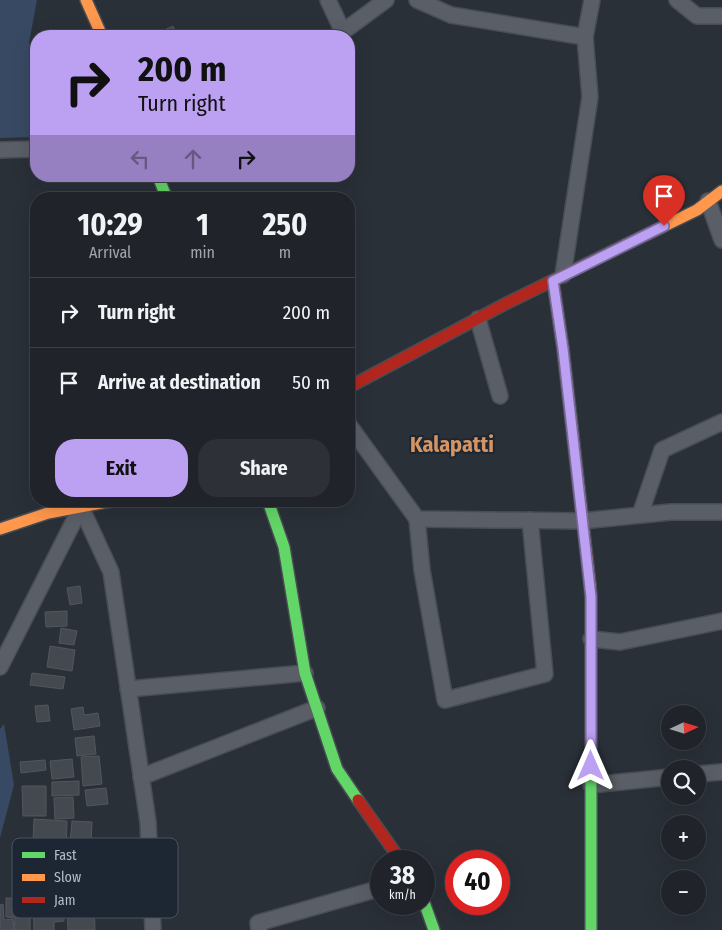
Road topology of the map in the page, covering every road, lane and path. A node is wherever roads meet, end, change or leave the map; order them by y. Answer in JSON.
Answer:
{"nodes":[{"id":1,"x":86,"y":0,"type":"edge"},
{"id":2,"x":328,"y":0,"type":"edge"},
{"id":3,"x":386,"y":0,"type":"edge"},
{"id":4,"x":417,"y":0,"type":"edge"},
{"id":5,"x":592,"y":0,"type":"edge"},
{"id":6,"x":677,"y":0,"type":"edge"},
{"id":7,"x":722,"y":16,"type":"edge"},
{"id":8,"x":99,"y":30,"type":"edge"},
{"id":9,"x":339,"y":30,"type":"edge"},
{"id":10,"x":345,"y":30,"type":"edge"},
{"id":11,"x":584,"y":37,"type":"junction"},
{"id":12,"x":30,"y":149,"type":"edge"},
{"id":13,"x":0,"y":150,"type":"edge"},
{"id":14,"x":722,"y":191,"type":"edge"},
{"id":15,"x":708,"y":201,"type":"junction"},
{"id":16,"x":722,"y":240,"type":"edge"},
{"id":17,"x":558,"y":278,"type":"junction"},
{"id":18,"x":478,"y":318,"type":"junction"},
{"id":19,"x":355,"y":384,"type":"edge"},
{"id":20,"x":500,"y":396,"type":"dead end"},
{"id":21,"x":722,"y":422,"type":"edge"},
{"id":22,"x":355,"y":433,"type":"edge"},
{"id":23,"x":81,"y":507,"type":"junction"},
{"id":24,"x":270,"y":507,"type":"edge"},
{"id":25,"x":722,"y":512,"type":"edge"},
{"id":26,"x":640,"y":515,"type":"junction"},
{"id":27,"x":417,"y":519,"type":"junction"},
{"id":28,"x":530,"y":520,"type":"junction"},
{"id":29,"x":582,"y":521,"type":"junction"},
{"id":30,"x":0,"y":529,"type":"edge"},
{"id":31,"x":722,"y":620,"type":"edge"},
{"id":32,"x":591,"y":639,"type":"junction"},
{"id":33,"x":0,"y":667,"type":"edge"},
{"id":34,"x":305,"y":673,"type":"junction"},
{"id":35,"x":128,"y":688,"type":"junction"},
{"id":36,"x":317,"y":708,"type":"junction"},
{"id":37,"x":722,"y":772,"type":"edge"},
{"id":38,"x":706,"y":773,"type":"edge"},
{"id":39,"x":141,"y":777,"type":"junction"},
{"id":40,"x":661,"y":778,"type":"edge"},
{"id":41,"x":591,"y":785,"type":"junction"},
{"id":42,"x":149,"y":838,"type":"edge"},
{"id":43,"x":393,"y":850,"type":"edge"},
{"id":44,"x":370,"y":891,"type":"edge"},
{"id":45,"x":429,"y":915,"type":"edge"},
{"id":46,"x":259,"y":930,"type":"edge"},
{"id":47,"x":434,"y":930,"type":"edge"},
{"id":48,"x":591,"y":930,"type":"edge"}],
"edges":[{"from":1,"to":8,"type":"main road"},
{"from":2,"to":9,"type":"street"},
{"from":3,"to":10,"type":"street"},
{"from":4,"to":11,"type":"street"},
{"from":5,"to":11,"type":"street"},
{"from":6,"to":7,"type":"street"},
{"from":11,"to":17,"type":"street"},
{"from":12,"to":13,"type":"street"},
{"from":14,"to":15,"type":"main road"},
{"from":15,"to":16,"type":"street"},
{"from":15,"to":17,"type":"main road"},
{"from":17,"to":18,"type":"main road"},
{"from":17,"to":29,"type":"main road"},
{"from":18,"to":19,"type":"main road"},
{"from":18,"to":20,"type":"street"},
{"from":21,"to":26,"type":"street"},
{"from":22,"to":27,"type":"street"},
{"from":23,"to":30,"type":"main road"},
{"from":23,"to":33,"type":"street"},
{"from":23,"to":35,"type":"street"},
{"from":24,"to":34,"type":"main road"},
{"from":25,"to":26,"type":"street"},
{"from":26,"to":29,"type":"street"},
{"from":27,"to":28,"type":"street"},
{"from":27,"to":28,"type":"street"},
{"from":28,"to":29,"type":"street"},
{"from":29,"to":32,"type":"main road"},
{"from":31,"to":32,"type":"street"},
{"from":32,"to":41,"type":"main road"},
{"from":34,"to":35,"type":"street"},
{"from":34,"to":36,"type":"main road"},
{"from":35,"to":39,"type":"street"},
{"from":36,"to":39,"type":"street"},
{"from":36,"to":43,"type":"main road"},
{"from":37,"to":38,"type":"street"},
{"from":39,"to":42,"type":"street"},
{"from":40,"to":41,"type":"street"},
{"from":41,"to":48,"type":"main road"},
{"from":44,"to":46,"type":"street"},
{"from":45,"to":47,"type":"main road"}]}
